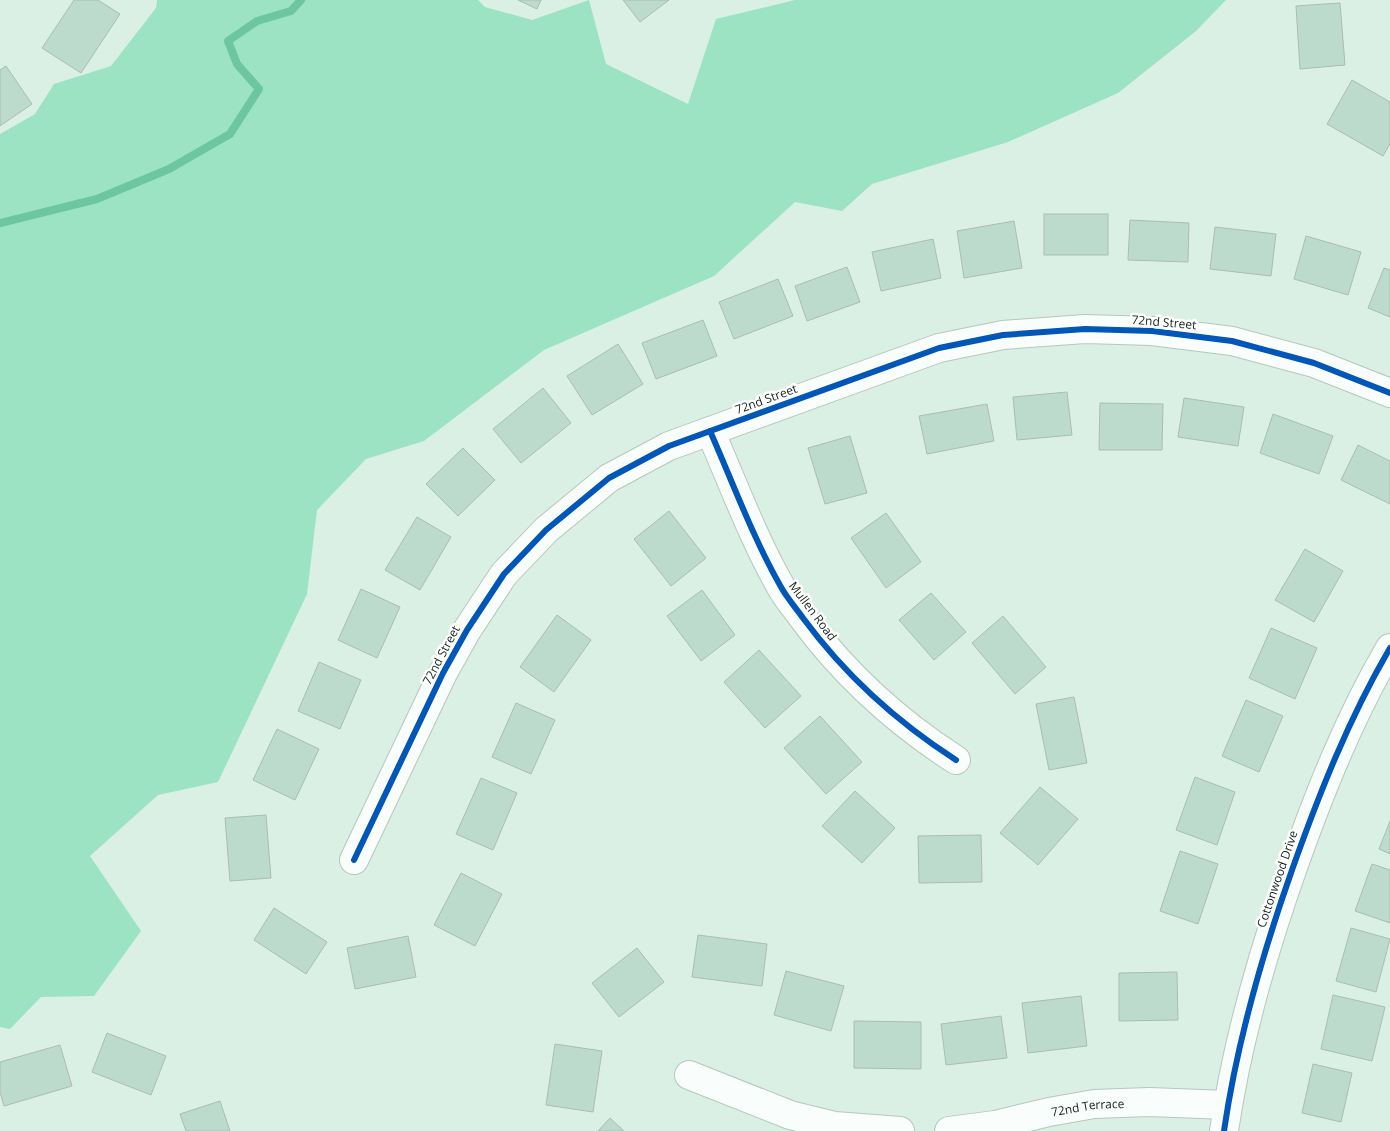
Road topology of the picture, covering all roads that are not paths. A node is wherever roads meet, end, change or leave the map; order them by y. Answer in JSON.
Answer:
{"nodes":[{"id":1,"x":1390,"y":394,"type":"edge"},
{"id":2,"x":710,"y":431,"type":"junction"},
{"id":3,"x":1390,"y":648,"type":"edge"},
{"id":4,"x":956,"y":760,"type":"dead end"},
{"id":5,"x":354,"y":860,"type":"dead end"},
{"id":6,"x":689,"y":1075,"type":"dead end"},
{"id":7,"x":1226,"y":1118,"type":"edge"},
{"id":8,"x":900,"y":1131,"type":"edge"},
{"id":9,"x":949,"y":1131,"type":"edge"}],
"edges":[{"from":1,"to":2,"type":"street","name":"72nd Street"},
{"from":2,"to":4,"type":"street","name":"Mullen Road"},
{"from":2,"to":5,"type":"street","name":"72nd Street"},
{"from":3,"to":7,"type":"street","name":"Cottonwood Drive"},
{"from":6,"to":8,"type":"street"},
{"from":7,"to":9,"type":"street","name":"72nd Terrace"}]}
